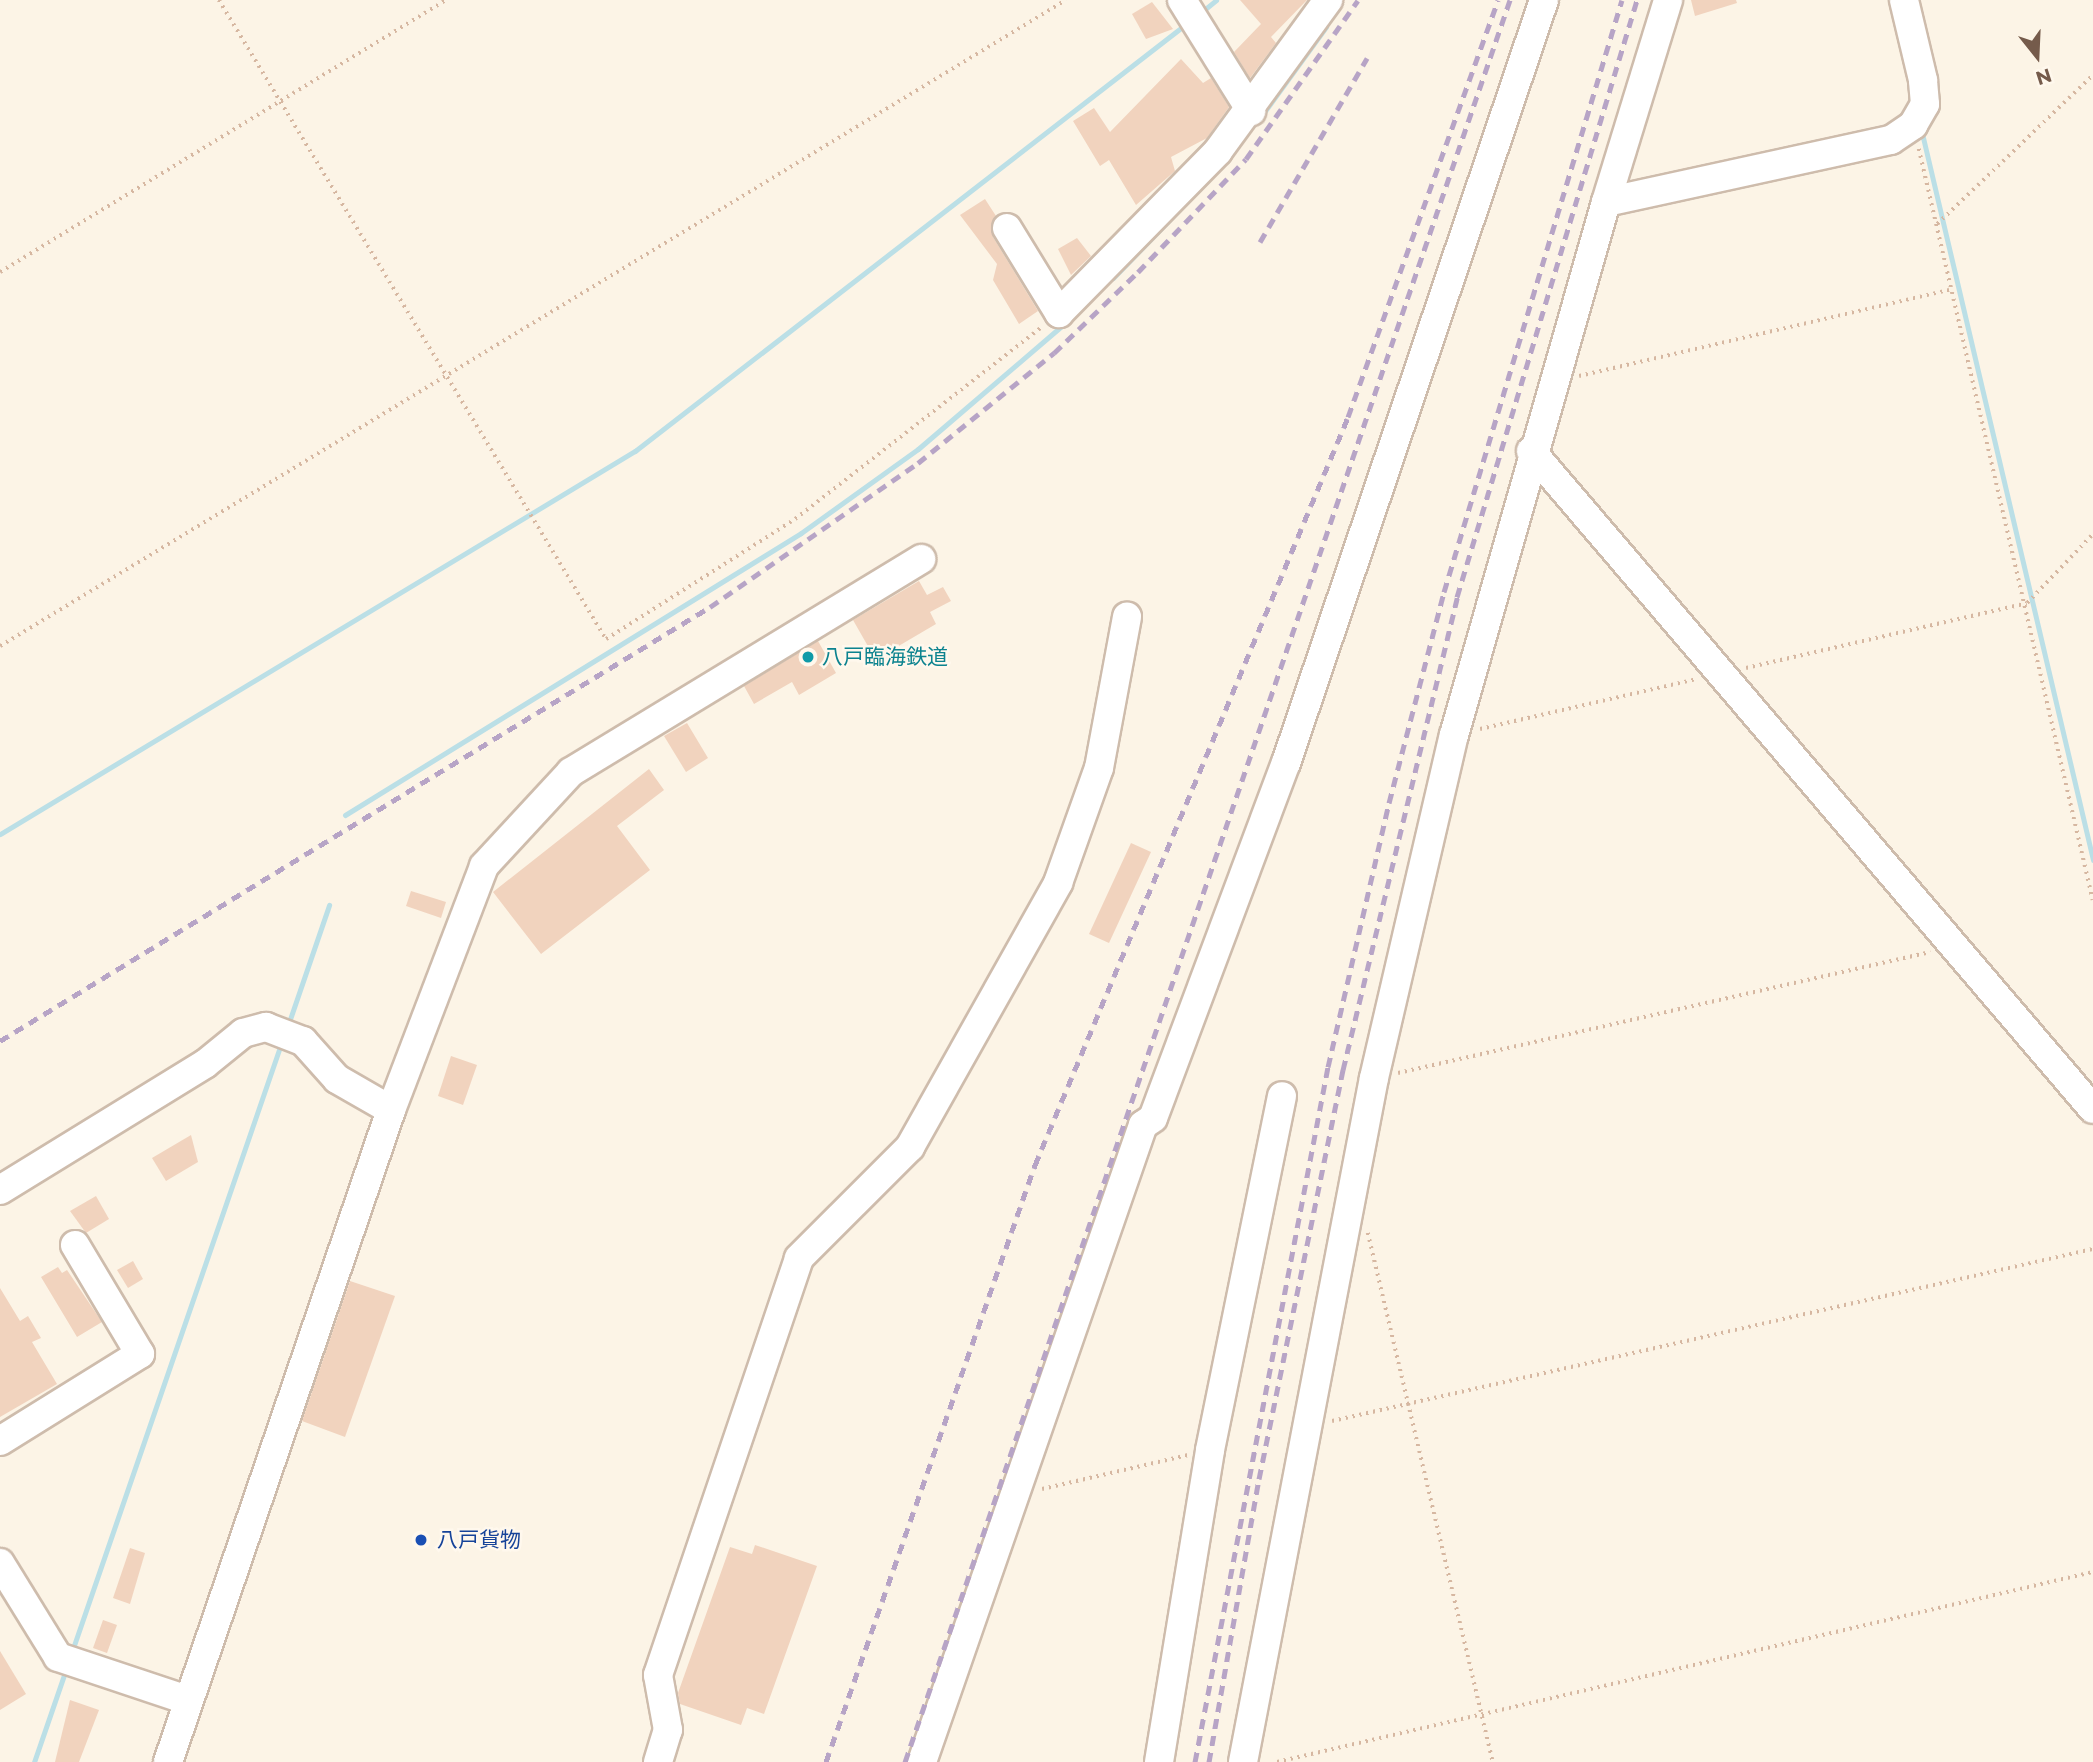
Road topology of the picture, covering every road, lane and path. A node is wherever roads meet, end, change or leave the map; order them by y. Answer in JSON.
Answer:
{"nodes":[{"id":1,"x":219,"y":0,"type":"edge"},
{"id":2,"x":446,"y":0,"type":"edge"},
{"id":3,"x":1066,"y":0,"type":"edge"},
{"id":4,"x":1181,"y":0,"type":"edge"},
{"id":5,"x":1328,"y":0,"type":"edge"},
{"id":6,"x":1544,"y":0,"type":"edge"},
{"id":7,"x":1668,"y":0,"type":"edge"},
{"id":8,"x":1904,"y":0,"type":"edge"},
{"id":9,"x":2093,"y":75,"type":"edge"},
{"id":10,"x":280,"y":100,"type":"junction"},
{"id":11,"x":1251,"y":111,"type":"junction"},
{"id":12,"x":1913,"y":125,"type":"junction"},
{"id":13,"x":1606,"y":202,"type":"junction"},
{"id":14,"x":1937,"y":224,"type":"junction"},
{"id":15,"x":1007,"y":228,"type":"dead end"},
{"id":16,"x":0,"y":272,"type":"edge"},
{"id":17,"x":1949,"y":290,"type":"junction"},
{"id":18,"x":1059,"y":313,"type":"junction"},
{"id":19,"x":450,"y":375,"type":"junction"},
{"id":20,"x":1552,"y":382,"type":"junction"},
{"id":21,"x":1531,"y":451,"type":"junction"},
{"id":22,"x":2093,"y":534,"type":"edge"},
{"id":23,"x":921,"y":559,"type":"dead end"},
{"id":24,"x":2027,"y":603,"type":"junction"},
{"id":25,"x":1127,"y":617,"type":"dead end"},
{"id":26,"x":0,"y":646,"type":"edge"},
{"id":27,"x":2093,"y":900,"type":"edge"},
{"id":28,"x":1953,"y":947,"type":"junction"},
{"id":29,"x":1374,"y":1078,"type":"junction"},
{"id":30,"x":1282,"y":1096,"type":"dead end"},
{"id":31,"x":2093,"y":1109,"type":"edge"},
{"id":32,"x":391,"y":1110,"type":"junction"},
{"id":33,"x":0,"y":1190,"type":"edge"},
{"id":34,"x":1364,"y":1218,"type":"dead end"},
{"id":35,"x":75,"y":1245,"type":"dead end"},
{"id":36,"x":2093,"y":1249,"type":"edge"},
{"id":37,"x":1408,"y":1403,"type":"junction"},
{"id":38,"x":1303,"y":1428,"type":"junction"},
{"id":39,"x":0,"y":1441,"type":"edge"},
{"id":40,"x":1210,"y":1450,"type":"junction"},
{"id":41,"x":1013,"y":1496,"type":"junction"},
{"id":42,"x":0,"y":1563,"type":"edge"},
{"id":43,"x":2093,"y":1572,"type":"edge"},
{"id":44,"x":187,"y":1700,"type":"junction"},
{"id":45,"x":1482,"y":1714,"type":"junction"},
{"id":46,"x":168,"y":1762,"type":"edge"},
{"id":47,"x":658,"y":1762,"type":"edge"},
{"id":48,"x":922,"y":1762,"type":"edge"},
{"id":49,"x":1159,"y":1762,"type":"edge"},
{"id":50,"x":1243,"y":1762,"type":"edge"},
{"id":51,"x":1277,"y":1762,"type":"edge"},
{"id":52,"x":1493,"y":1762,"type":"edge"}],
"edges":[{"from":1,"to":10,"type":"path"},
{"from":2,"to":10,"type":"path"},
{"from":3,"to":19,"type":"path"},
{"from":4,"to":11,"type":"street"},
{"from":5,"to":11,"type":"street"},
{"from":6,"to":41,"type":"street"},
{"from":7,"to":13,"type":"street"},
{"from":8,"to":12,"type":"street"},
{"from":9,"to":14,"type":"path"},
{"from":10,"to":16,"type":"path"},
{"from":10,"to":19,"type":"path"},
{"from":11,"to":18,"type":"street"},
{"from":12,"to":13,"type":"street"},
{"from":12,"to":14,"type":"path"},
{"from":13,"to":20,"type":"street"},
{"from":14,"to":17,"type":"path"},
{"from":15,"to":18,"type":"street"},
{"from":17,"to":20,"type":"path"},
{"from":17,"to":24,"type":"path"},
{"from":18,"to":19,"type":"path"},
{"from":19,"to":26,"type":"path"},
{"from":20,"to":21,"type":"street"},
{"from":21,"to":28,"type":"street"},
{"from":21,"to":29,"type":"street"},
{"from":22,"to":24,"type":"path"},
{"from":23,"to":32,"type":"street"},
{"from":24,"to":27,"type":"path"},
{"from":25,"to":47,"type":"street"},
{"from":28,"to":29,"type":"path"},
{"from":28,"to":31,"type":"street"},
{"from":29,"to":38,"type":"street"},
{"from":30,"to":40,"type":"street"},
{"from":32,"to":33,"type":"street"},
{"from":32,"to":44,"type":"street"},
{"from":34,"to":37,"type":"path"},
{"from":35,"to":39,"type":"street"},
{"from":36,"to":37,"type":"path"},
{"from":37,"to":38,"type":"path"},
{"from":37,"to":45,"type":"path"},
{"from":38,"to":50,"type":"street"},
{"from":40,"to":41,"type":"path"},
{"from":40,"to":49,"type":"street"},
{"from":41,"to":48,"type":"street"},
{"from":42,"to":44,"type":"street"},
{"from":43,"to":45,"type":"path"},
{"from":44,"to":46,"type":"street"},
{"from":45,"to":51,"type":"path"},
{"from":45,"to":52,"type":"path"}]}
